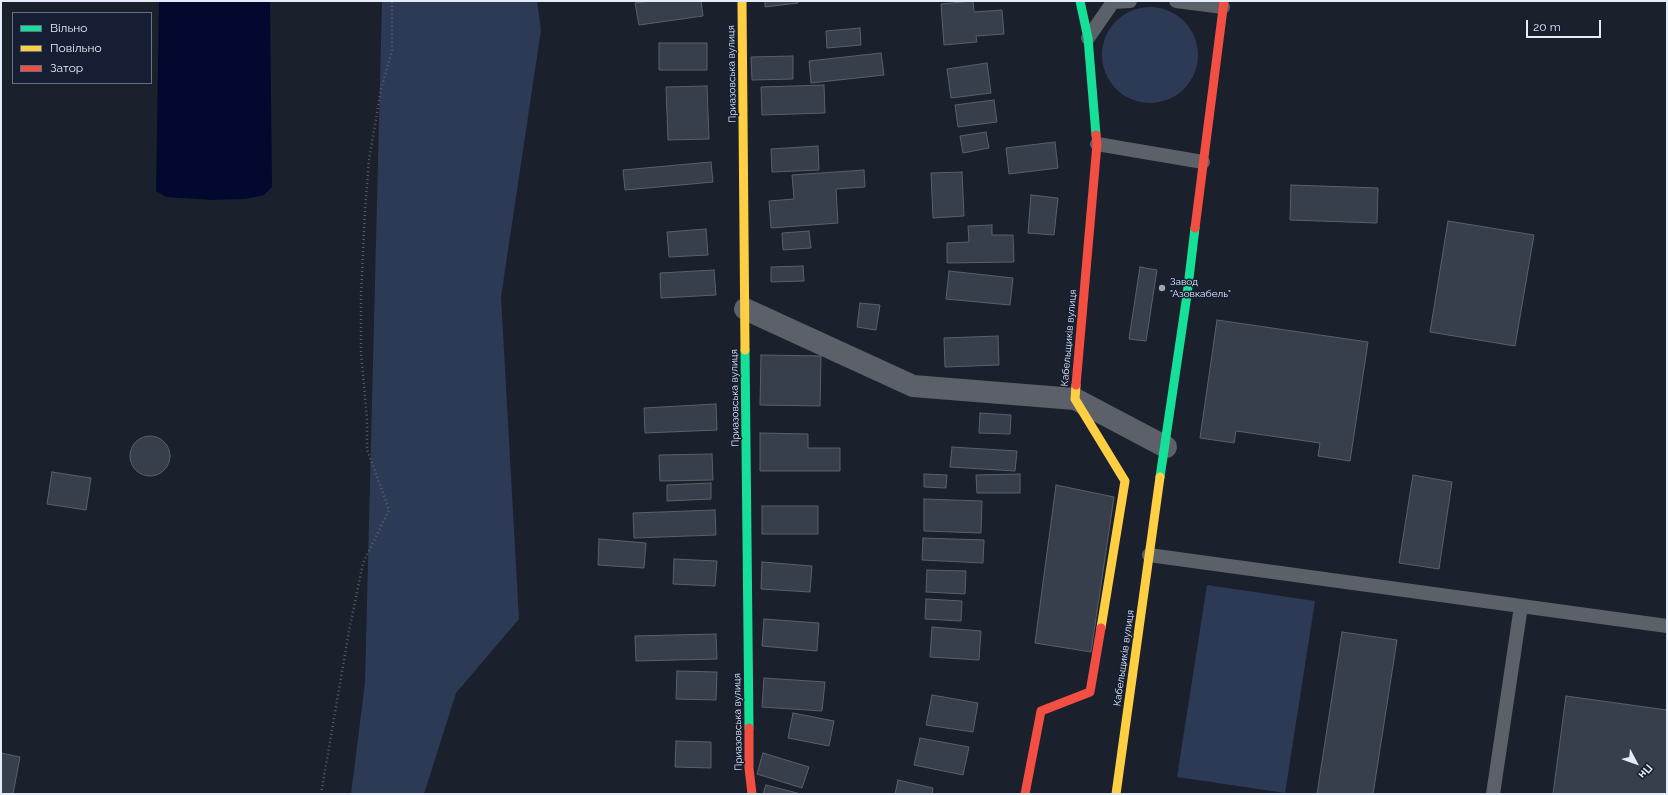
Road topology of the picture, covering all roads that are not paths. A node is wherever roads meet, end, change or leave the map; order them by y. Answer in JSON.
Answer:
{"nodes":[{"id":1,"x":742,"y":1,"type":"edge"},
{"id":2,"x":1080,"y":1,"type":"edge"},
{"id":3,"x":1130,"y":1,"type":"edge"},
{"id":4,"x":1176,"y":1,"type":"edge"},
{"id":5,"x":1224,"y":4,"type":"edge"},
{"id":6,"x":1088,"y":38,"type":"junction"},
{"id":7,"x":1097,"y":144,"type":"junction"},
{"id":8,"x":1203,"y":162,"type":"junction"},
{"id":9,"x":745,"y":309,"type":"junction"},
{"id":10,"x":1075,"y":399,"type":"junction"},
{"id":11,"x":1166,"y":447,"type":"junction"},
{"id":12,"x":1149,"y":555,"type":"junction"},
{"id":13,"x":1521,"y":606,"type":"junction"},
{"id":14,"x":1667,"y":626,"type":"edge"},
{"id":15,"x":752,"y":794,"type":"edge"},
{"id":16,"x":1025,"y":794,"type":"edge"},
{"id":17,"x":1116,"y":794,"type":"edge"},
{"id":18,"x":1493,"y":794,"type":"edge"}],
"edges":[{"from":1,"to":9,"type":"street","name":"Приазовська вулиця"},
{"from":2,"to":6,"type":"street","name":"Кабельщиків вулиця"},
{"from":3,"to":6,"type":"lane"},
{"from":4,"to":5,"type":"lane"},
{"from":5,"to":8,"type":"street","name":"Кабельщиків вулиця"},
{"from":6,"to":7,"type":"street","name":"Кабельщиків вулиця"},
{"from":7,"to":8,"type":"lane"},
{"from":7,"to":10,"type":"street","name":"Кабельщиків вулиця"},
{"from":8,"to":11,"type":"street","name":"Кабельщиків вулиця"},
{"from":9,"to":10,"type":"street"},
{"from":9,"to":15,"type":"street","name":"Приазовська вулиця"},
{"from":10,"to":11,"type":"street"},
{"from":10,"to":16,"type":"street","name":"Кабельщиків вулиця"},
{"from":11,"to":12,"type":"street","name":"Кабельщиків вулиця"},
{"from":12,"to":13,"type":"lane"},
{"from":12,"to":17,"type":"street","name":"Кабельщиків вулиця"},
{"from":13,"to":14,"type":"lane"},
{"from":13,"to":18,"type":"lane"}]}
